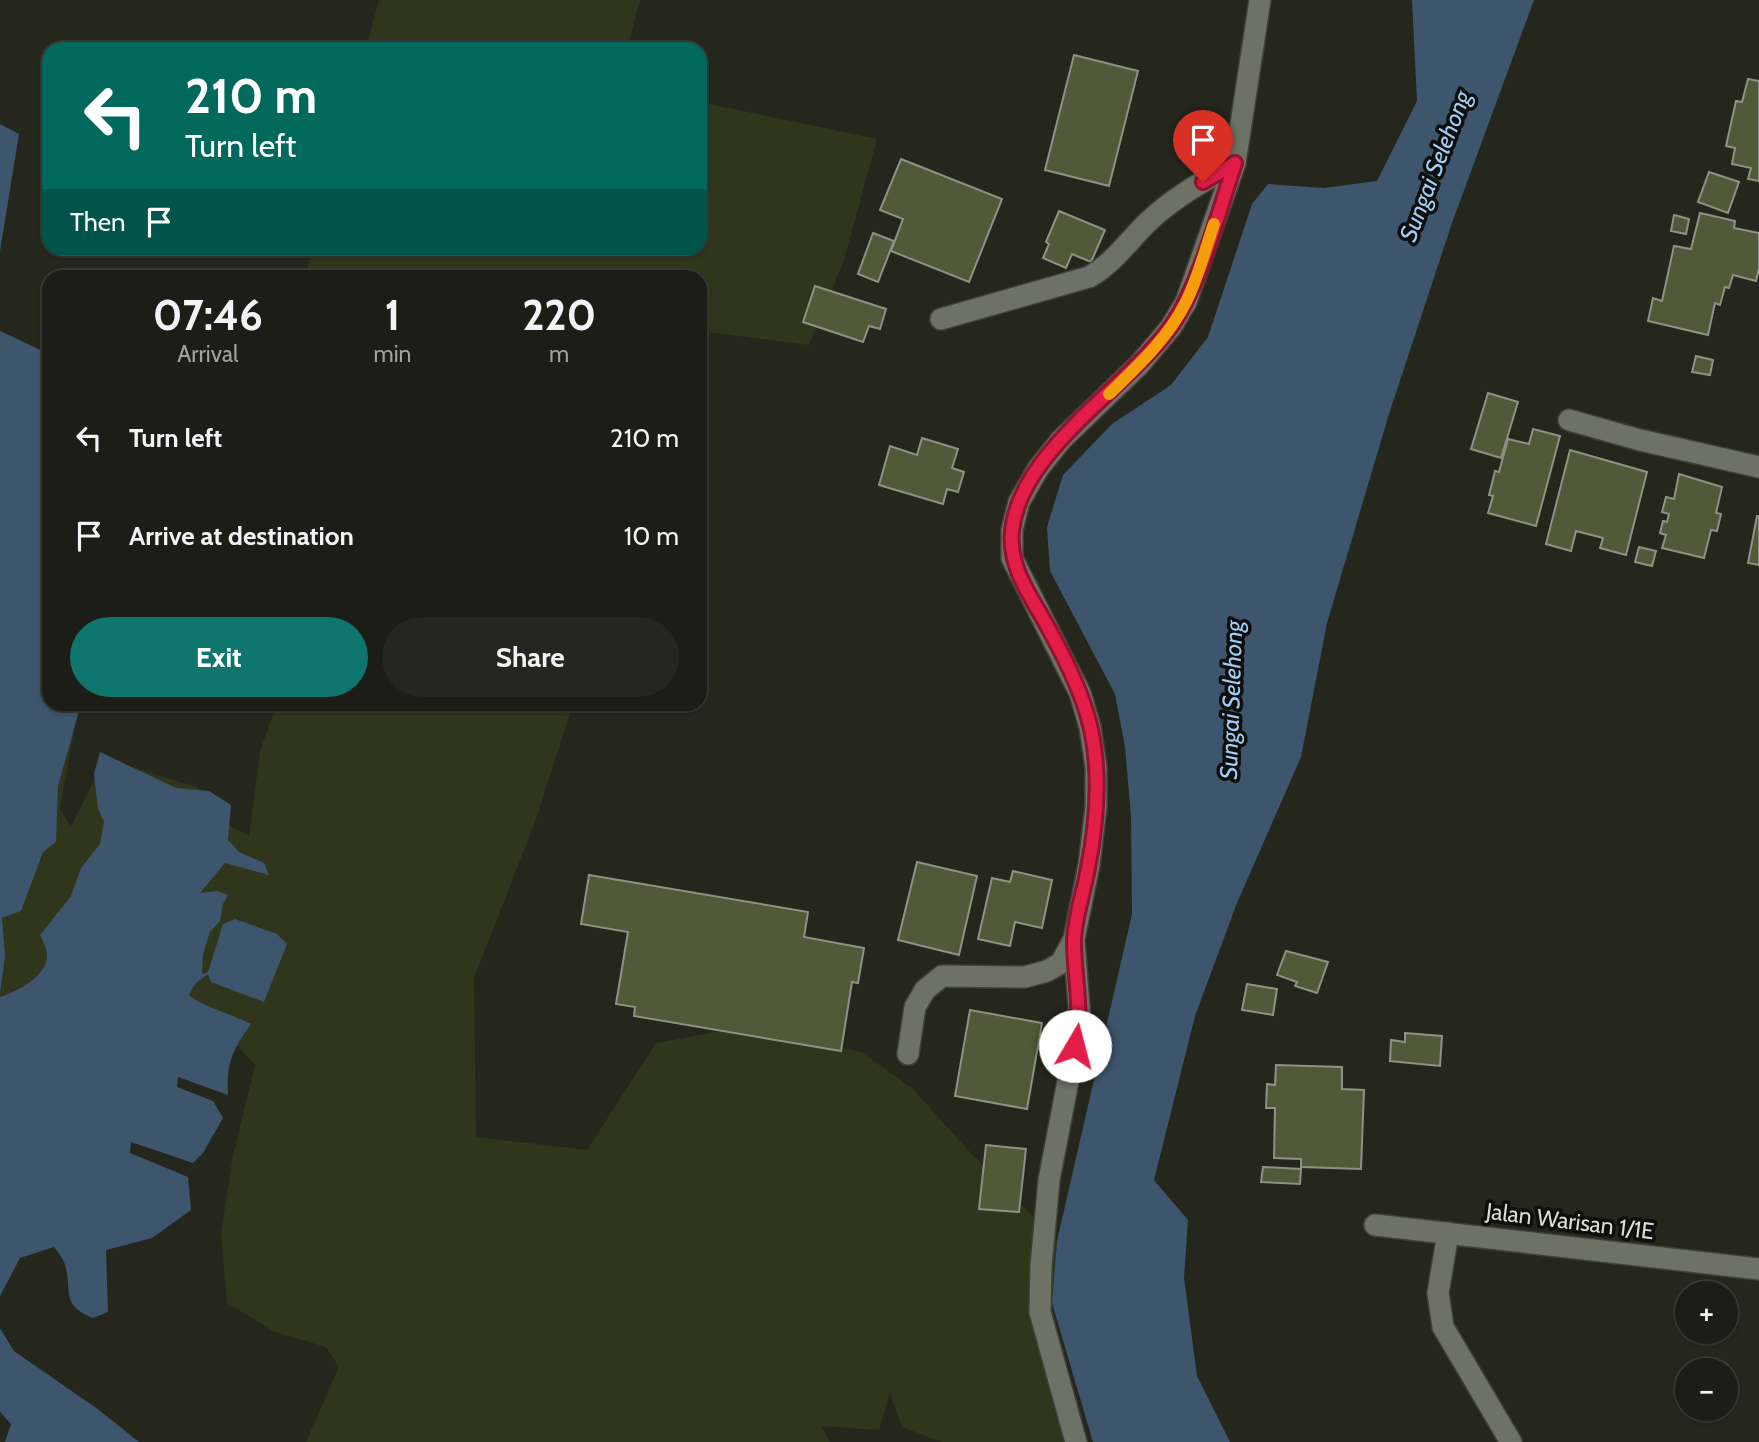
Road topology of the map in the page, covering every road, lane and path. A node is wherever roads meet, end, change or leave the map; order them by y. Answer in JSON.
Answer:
{"nodes":[{"id":1,"x":1260,"y":0,"type":"edge"},
{"id":2,"x":1235,"y":163,"type":"junction"},
{"id":3,"x":941,"y":319,"type":"dead end"},
{"id":4,"x":1569,"y":420,"type":"dead end"},
{"id":5,"x":1759,"y":467,"type":"edge"},
{"id":6,"x":1074,"y":939,"type":"junction"},
{"id":7,"x":908,"y":1054,"type":"dead end"},
{"id":8,"x":1375,"y":1225,"type":"dead end"},
{"id":9,"x":1448,"y":1233,"type":"junction"},
{"id":10,"x":1759,"y":1269,"type":"edge"},
{"id":11,"x":1076,"y":1442,"type":"edge"},
{"id":12,"x":1511,"y":1442,"type":"edge"}],
"edges":[{"from":1,"to":2,"type":"street"},
{"from":2,"to":3,"type":"street"},
{"from":2,"to":6,"type":"street"},
{"from":4,"to":5,"type":"street"},
{"from":6,"to":7,"type":"street"},
{"from":6,"to":11,"type":"street"},
{"from":8,"to":9,"type":"street","name":"Jalan Warisan 1/1E"},
{"from":9,"to":10,"type":"street","name":"Jalan Warisan 1/1E"},
{"from":9,"to":12,"type":"street"}]}
